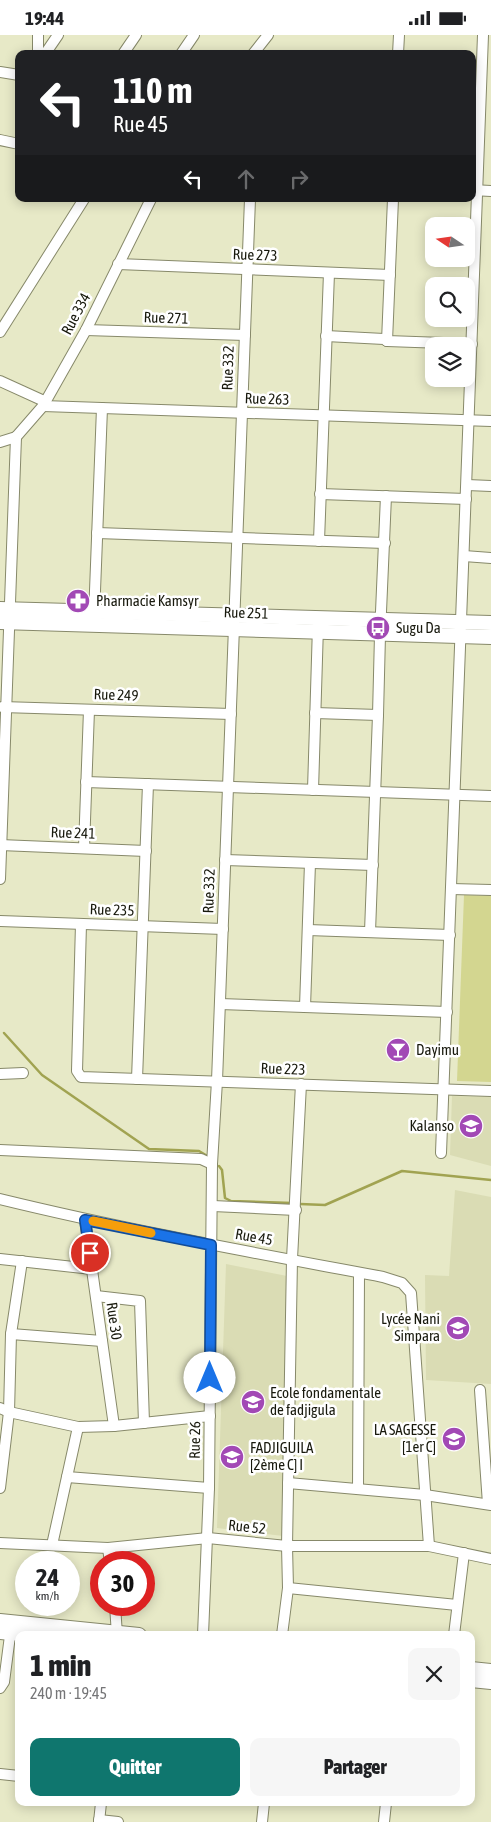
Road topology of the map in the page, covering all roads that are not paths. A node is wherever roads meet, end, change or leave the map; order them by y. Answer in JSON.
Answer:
{"nodes":[{"id":1,"x":38,"y":35,"type":"edge"},
{"id":2,"x":58,"y":35,"type":"edge"},
{"id":3,"x":136,"y":35,"type":"edge"},
{"id":4,"x":268,"y":35,"type":"edge"},
{"id":5,"x":399,"y":35,"type":"edge"},
{"id":6,"x":484,"y":35,"type":"edge"},
{"id":7,"x":190,"y":37,"type":"edge"},
{"id":8,"x":38,"y":50,"type":"edge"},
{"id":9,"x":49,"y":50,"type":"edge"},
{"id":10,"x":126,"y":50,"type":"edge"},
{"id":11,"x":183,"y":50,"type":"edge"},
{"id":12,"x":256,"y":50,"type":"edge"},
{"id":13,"x":398,"y":50,"type":"edge"},
{"id":14,"x":0,"y":72,"type":"edge"},
{"id":15,"x":15,"y":74,"type":"edge"},
{"id":16,"x":0,"y":140,"type":"edge"},
{"id":17,"x":15,"y":143,"type":"edge"},
{"id":18,"x":476,"y":174,"type":"edge"},
{"id":19,"x":476,"y":191,"type":"edge"},
{"id":20,"x":491,"y":191,"type":"edge"},
{"id":21,"x":82,"y":202,"type":"edge"},
{"id":22,"x":149,"y":202,"type":"edge"},
{"id":23,"x":250,"y":202,"type":"edge"},
{"id":24,"x":393,"y":202,"type":"edge"},
{"id":25,"x":475,"y":202,"type":"edge"},
{"id":26,"x":118,"y":264,"type":"junction"},
{"id":27,"x":247,"y":270,"type":"junction"},
{"id":28,"x":328,"y":273,"type":"junction"},
{"id":29,"x":390,"y":275,"type":"junction"},
{"id":30,"x":86,"y":330,"type":"junction"},
{"id":31,"x":0,"y":332,"type":"edge"},
{"id":32,"x":245,"y":335,"type":"junction"},
{"id":33,"x":326,"y":336,"type":"junction"},
{"id":34,"x":472,"y":337,"type":"edge"},
{"id":35,"x":387,"y":341,"type":"junction"},
{"id":36,"x":425,"y":342,"type":"edge"},
{"id":37,"x":0,"y":381,"type":"edge"},
{"id":38,"x":470,"y":387,"type":"edge"},
{"id":39,"x":44,"y":403,"type":"junction"},
{"id":40,"x":102,"y":408,"type":"junction"},
{"id":41,"x":242,"y":413,"type":"junction"},
{"id":42,"x":323,"y":416,"type":"junction"},
{"id":43,"x":469,"y":421,"type":"junction"},
{"id":44,"x":491,"y":421,"type":"edge"},
{"id":45,"x":16,"y":437,"type":"junction"},
{"id":46,"x":0,"y":441,"type":"edge"},
{"id":47,"x":467,"y":485,"type":"junction"},
{"id":48,"x":491,"y":486,"type":"edge"},
{"id":49,"x":320,"y":494,"type":"junction"},
{"id":50,"x":386,"y":496,"type":"junction"},
{"id":51,"x":466,"y":499,"type":"junction"},
{"id":52,"x":97,"y":533,"type":"junction"},
{"id":53,"x":237,"y":538,"type":"junction"},
{"id":54,"x":318,"y":541,"type":"junction"},
{"id":55,"x":385,"y":543,"type":"junction"},
{"id":56,"x":464,"y":556,"type":"junction"},
{"id":57,"x":491,"y":558,"type":"edge"},
{"id":58,"x":94,"y":611,"type":"junction"},
{"id":59,"x":5,"y":615,"type":"edge"},
{"id":60,"x":235,"y":615,"type":"junction"},
{"id":61,"x":319,"y":618,"type":"junction"},
{"id":62,"x":380,"y":620,"type":"junction"},
{"id":63,"x":491,"y":623,"type":"edge"},
{"id":64,"x":94,"y":625,"type":"junction"},
{"id":65,"x":234,"y":629,"type":"junction"},
{"id":66,"x":460,"y":629,"type":"junction"},
{"id":67,"x":318,"y":632,"type":"junction"},
{"id":68,"x":380,"y":635,"type":"junction"},
{"id":69,"x":491,"y":637,"type":"edge"},
{"id":70,"x":3,"y":707,"type":"edge"},
{"id":71,"x":89,"y":710,"type":"junction"},
{"id":72,"x":315,"y":713,"type":"junction"},
{"id":73,"x":231,"y":715,"type":"junction"},
{"id":74,"x":378,"y":715,"type":"junction"},
{"id":75,"x":86,"y":782,"type":"junction"},
{"id":76,"x":148,"y":784,"type":"junction"},
{"id":77,"x":228,"y":787,"type":"junction"},
{"id":78,"x":313,"y":789,"type":"junction"},
{"id":79,"x":375,"y":792,"type":"junction"},
{"id":80,"x":455,"y":795,"type":"junction"},
{"id":81,"x":491,"y":796,"type":"edge"},
{"id":82,"x":1,"y":845,"type":"edge"},
{"id":83,"x":84,"y":848,"type":"junction"},
{"id":84,"x":146,"y":851,"type":"junction"},
{"id":85,"x":225,"y":860,"type":"junction"},
{"id":86,"x":310,"y":863,"type":"junction"},
{"id":87,"x":373,"y":865,"type":"junction"},
{"id":88,"x":0,"y":879,"type":"edge"},
{"id":89,"x":451,"y":889,"type":"junction"},
{"id":90,"x":491,"y":890,"type":"edge"},
{"id":91,"x":0,"y":921,"type":"edge"},
{"id":92,"x":81,"y":924,"type":"junction"},
{"id":93,"x":143,"y":926,"type":"junction"},
{"id":94,"x":223,"y":929,"type":"junction"},
{"id":95,"x":308,"y":930,"type":"junction"},
{"id":96,"x":370,"y":932,"type":"junction"},
{"id":97,"x":450,"y":935,"type":"junction"},
{"id":98,"x":220,"y":1004,"type":"junction"},
{"id":99,"x":305,"y":1007,"type":"junction"},
{"id":100,"x":447,"y":1012,"type":"junction"},
{"id":101,"x":23,"y":1073,"type":"dead end"},
{"id":102,"x":0,"y":1074,"type":"edge"},
{"id":103,"x":137,"y":1079,"type":"junction"},
{"id":104,"x":217,"y":1081,"type":"junction"},
{"id":105,"x":301,"y":1084,"type":"junction"},
{"id":106,"x":444,"y":1089,"type":"junction"},
{"id":107,"x":491,"y":1091,"type":"edge"},
{"id":108,"x":0,"y":1150,"type":"edge"},
{"id":109,"x":441,"y":1153,"type":"dead end"},
{"id":110,"x":212,"y":1164,"type":"junction"},
{"id":111,"x":0,"y":1199,"type":"edge"},
{"id":112,"x":213,"y":1206,"type":"junction"},
{"id":113,"x":296,"y":1210,"type":"junction"},
{"id":114,"x":85,"y":1220,"type":"junction"},
{"id":115,"x":211,"y":1245,"type":"junction"},
{"id":116,"x":0,"y":1259,"type":"edge"},
{"id":117,"x":292,"y":1259,"type":"junction"},
{"id":118,"x":22,"y":1261,"type":"junction"},
{"id":119,"x":92,"y":1269,"type":"junction"},
{"id":120,"x":360,"y":1273,"type":"junction"},
{"id":121,"x":96,"y":1296,"type":"junction"},
{"id":122,"x":11,"y":1334,"type":"junction"},
{"id":123,"x":102,"y":1341,"type":"junction"},
{"id":124,"x":480,"y":1390,"type":"dead end"},
{"id":125,"x":5,"y":1410,"type":"edge"},
{"id":126,"x":210,"y":1417,"type":"junction"},
{"id":127,"x":144,"y":1423,"type":"junction"},
{"id":128,"x":114,"y":1426,"type":"junction"},
{"id":129,"x":78,"y":1427,"type":"junction"},
{"id":130,"x":67,"y":1477,"type":"junction"},
{"id":131,"x":288,"y":1483,"type":"junction"},
{"id":132,"x":0,"y":1488,"type":"edge"},
{"id":133,"x":209,"y":1488,"type":"junction"},
{"id":134,"x":358,"y":1489,"type":"junction"},
{"id":135,"x":425,"y":1495,"type":"junction"},
{"id":136,"x":490,"y":1504,"type":"edge"},
{"id":137,"x":208,"y":1538,"type":"junction"},
{"id":138,"x":0,"y":1543,"type":"edge"},
{"id":139,"x":52,"y":1545,"type":"junction"},
{"id":140,"x":287,"y":1546,"type":"junction"},
{"id":141,"x":429,"y":1546,"type":"junction"},
{"id":142,"x":108,"y":1548,"type":"junction"},
{"id":143,"x":108,"y":1551,"type":"edge"},
{"id":144,"x":464,"y":1553,"type":"junction"},
{"id":145,"x":491,"y":1559,"type":"edge"},
{"id":146,"x":288,"y":1588,"type":"junction"},
{"id":147,"x":457,"y":1605,"type":"junction"},
{"id":148,"x":116,"y":1616,"type":"edge"},
{"id":149,"x":6,"y":1627,"type":"edge"},
{"id":150,"x":19,"y":1631,"type":"edge"},
{"id":151,"x":69,"y":1631,"type":"edge"},
{"id":152,"x":117,"y":1631,"type":"edge"},
{"id":153,"x":203,"y":1631,"type":"edge"},
{"id":154,"x":283,"y":1631,"type":"edge"},
{"id":155,"x":454,"y":1631,"type":"edge"},
{"id":156,"x":475,"y":1669,"type":"edge"},
{"id":157,"x":491,"y":1671,"type":"edge"},
{"id":158,"x":475,"y":1680,"type":"edge"},
{"id":159,"x":491,"y":1682,"type":"edge"},
{"id":160,"x":0,"y":1688,"type":"edge"},
{"id":161,"x":0,"y":1774,"type":"edge"},
{"id":162,"x":15,"y":1776,"type":"edge"},
{"id":163,"x":100,"y":1806,"type":"edge"},
{"id":164,"x":264,"y":1806,"type":"edge"},
{"id":165,"x":386,"y":1806,"type":"edge"},
{"id":166,"x":99,"y":1821,"type":"edge"},
{"id":167,"x":118,"y":1822,"type":"edge"},
{"id":168,"x":262,"y":1822,"type":"edge"},
{"id":169,"x":384,"y":1822,"type":"edge"}],
"edges":[{"from":1,"to":8,"type":"street"},
{"from":2,"to":9,"type":"street"},
{"from":3,"to":10,"type":"street"},
{"from":4,"to":12,"type":"street"},
{"from":5,"to":13,"type":"street"},
{"from":6,"to":18,"type":"street"},
{"from":7,"to":11,"type":"street"},
{"from":14,"to":15,"type":"street"},
{"from":16,"to":17,"type":"street"},
{"from":19,"to":20,"type":"street"},
{"from":21,"to":31,"type":"street"},
{"from":22,"to":26,"type":"street","name":"Rue 334"},
{"from":23,"to":27,"type":"street","name":"Rue 332"},
{"from":24,"to":29,"type":"street"},
{"from":25,"to":34,"type":"street"},
{"from":26,"to":27,"type":"street","name":"Rue 273"},
{"from":26,"to":30,"type":"street","name":"Rue 334"},
{"from":27,"to":28,"type":"street","name":"Rue 273"},
{"from":27,"to":32,"type":"street","name":"Rue 332"},
{"from":28,"to":29,"type":"street","name":"Rue 273"},
{"from":28,"to":33,"type":"street"},
{"from":29,"to":35,"type":"street"},
{"from":30,"to":32,"type":"street","name":"Rue 271"},
{"from":30,"to":39,"type":"street","name":"Rue 334"},
{"from":32,"to":41,"type":"street","name":"Rue 332"},
{"from":33,"to":35,"type":"street"},
{"from":33,"to":42,"type":"street"},
{"from":35,"to":36,"type":"street"},
{"from":37,"to":39,"type":"street"},
{"from":38,"to":43,"type":"street"},
{"from":39,"to":40,"type":"street","name":"Rue 263"},
{"from":39,"to":45,"type":"street","name":"Rue 334"},
{"from":40,"to":41,"type":"street","name":"Rue 263"},
{"from":40,"to":52,"type":"street"},
{"from":41,"to":42,"type":"street","name":"Rue 263"},
{"from":41,"to":53,"type":"street","name":"Rue 332"},
{"from":42,"to":43,"type":"street","name":"Rue 263"},
{"from":42,"to":49,"type":"street"},
{"from":43,"to":44,"type":"street","name":"Rue 263"},
{"from":43,"to":47,"type":"street"},
{"from":45,"to":46,"type":"street"},
{"from":45,"to":59,"type":"street"},
{"from":47,"to":48,"type":"street"},
{"from":47,"to":51,"type":"street"},
{"from":49,"to":50,"type":"street"},
{"from":49,"to":54,"type":"street"},
{"from":50,"to":51,"type":"street"},
{"from":50,"to":55,"type":"street"},
{"from":51,"to":56,"type":"street"},
{"from":52,"to":53,"type":"street"},
{"from":52,"to":58,"type":"street"},
{"from":53,"to":54,"type":"street"},
{"from":53,"to":60,"type":"street","name":"Rue 332"},
{"from":54,"to":55,"type":"street"},
{"from":55,"to":62,"type":"street"},
{"from":56,"to":57,"type":"street"},
{"from":56,"to":66,"type":"street"},
{"from":58,"to":59,"type":"main road","name":"Rue 251"},
{"from":58,"to":60,"type":"main road","name":"Rue 251"},
{"from":58,"to":64,"type":"street"},
{"from":59,"to":64,"type":"main road","name":"Rue 251"},
{"from":59,"to":70,"type":"street"},
{"from":60,"to":61,"type":"main road","name":"Rue 251"},
{"from":60,"to":65,"type":"street","name":"Rue 332"},
{"from":61,"to":62,"type":"main road","name":"Rue 251"},
{"from":61,"to":67,"type":"street"},
{"from":62,"to":66,"type":"main road","name":"Rue 251"},
{"from":62,"to":68,"type":"street"},
{"from":63,"to":66,"type":"main road","name":"Rue 251"},
{"from":64,"to":65,"type":"main road","name":"Rue 251"},
{"from":65,"to":67,"type":"main road","name":"Rue 251"},
{"from":65,"to":73,"type":"street","name":"Rue 332"},
{"from":66,"to":68,"type":"main road","name":"Rue 251"},
{"from":66,"to":69,"type":"main road","name":"Rue 251"},
{"from":66,"to":80,"type":"street"},
{"from":67,"to":68,"type":"main road","name":"Rue 251"},
{"from":67,"to":72,"type":"street"},
{"from":68,"to":74,"type":"street"},
{"from":70,"to":71,"type":"street","name":"Rue 249"},
{"from":70,"to":82,"type":"street"},
{"from":71,"to":73,"type":"street","name":"Rue 249"},
{"from":71,"to":75,"type":"street"},
{"from":72,"to":74,"type":"street"},
{"from":72,"to":78,"type":"street"},
{"from":73,"to":77,"type":"street","name":"Rue 332"},
{"from":74,"to":79,"type":"street"},
{"from":75,"to":76,"type":"street"},
{"from":75,"to":83,"type":"street"},
{"from":76,"to":77,"type":"street"},
{"from":76,"to":84,"type":"street"},
{"from":77,"to":78,"type":"street"},
{"from":77,"to":85,"type":"street","name":"Rue 332"},
{"from":78,"to":79,"type":"street"},
{"from":79,"to":80,"type":"street"},
{"from":79,"to":87,"type":"street"},
{"from":80,"to":81,"type":"street"},
{"from":80,"to":89,"type":"street"},
{"from":82,"to":83,"type":"street","name":"Rue 241"},
{"from":82,"to":88,"type":"street"},
{"from":83,"to":84,"type":"street","name":"Rue 241"},
{"from":84,"to":93,"type":"street"},
{"from":85,"to":86,"type":"street"},
{"from":85,"to":94,"type":"street","name":"Rue 332"},
{"from":86,"to":87,"type":"street"},
{"from":86,"to":95,"type":"street"},
{"from":87,"to":96,"type":"street"},
{"from":89,"to":90,"type":"street"},
{"from":89,"to":97,"type":"street"},
{"from":91,"to":92,"type":"street","name":"Rue 235"},
{"from":92,"to":93,"type":"street","name":"Rue 235"},
{"from":92,"to":103,"type":"street","name":"Rue 223"},
{"from":93,"to":94,"type":"street","name":"Rue 235"},
{"from":93,"to":103,"type":"street"},
{"from":94,"to":98,"type":"street","name":"Rue 332"},
{"from":95,"to":96,"type":"street"},
{"from":95,"to":99,"type":"street"},
{"from":96,"to":97,"type":"street"},
{"from":97,"to":100,"type":"street"},
{"from":98,"to":99,"type":"street"},
{"from":98,"to":104,"type":"street","name":"Rue 332"},
{"from":99,"to":100,"type":"street"},
{"from":100,"to":106,"type":"street"},
{"from":101,"to":102,"type":"street"},
{"from":103,"to":104,"type":"street","name":"Rue 223"},
{"from":104,"to":105,"type":"street","name":"Rue 223"},
{"from":104,"to":110,"type":"street","name":"Rue 332"},
{"from":105,"to":106,"type":"street","name":"Rue 223"},
{"from":105,"to":113,"type":"street"},
{"from":106,"to":107,"type":"street","name":"Rue 223"},
{"from":106,"to":109,"type":"street"},
{"from":108,"to":110,"type":"street"},
{"from":110,"to":112,"type":"street","name":"Rue 332"},
{"from":111,"to":114,"type":"street","name":"Rue 45"},
{"from":112,"to":113,"type":"street"},
{"from":112,"to":115,"type":"street","name":"Rue 332"},
{"from":113,"to":117,"type":"street"},
{"from":114,"to":115,"type":"street","name":"Rue 45"},
{"from":114,"to":119,"type":"street","name":"Rue 30"},
{"from":115,"to":117,"type":"street","name":"Rue 45"},
{"from":115,"to":126,"type":"street","name":"Rue 26"},
{"from":116,"to":118,"type":"street"},
{"from":117,"to":120,"type":"street","name":"Rue 45"},
{"from":117,"to":131,"type":"street"},
{"from":118,"to":119,"type":"street"},
{"from":118,"to":122,"type":"street"},
{"from":119,"to":121,"type":"street","name":"Rue 30"},
{"from":120,"to":134,"type":"street"},
{"from":120,"to":135,"type":"street","name":"Rue 45"},
{"from":121,"to":123,"type":"street","name":"Rue 30"},
{"from":121,"to":127,"type":"street"},
{"from":122,"to":123,"type":"street"},
{"from":122,"to":125,"type":"street"},
{"from":123,"to":128,"type":"street","name":"Rue 30"},
{"from":124,"to":136,"type":"street"},
{"from":125,"to":129,"type":"street"},
{"from":125,"to":132,"type":"street"},
{"from":126,"to":127,"type":"street"},
{"from":126,"to":133,"type":"street","name":"Rue 26"},
{"from":127,"to":128,"type":"street"},
{"from":128,"to":129,"type":"street"},
{"from":129,"to":130,"type":"street"},
{"from":130,"to":133,"type":"street"},
{"from":130,"to":139,"type":"street"},
{"from":131,"to":134,"type":"street"},
{"from":131,"to":140,"type":"street"},
{"from":133,"to":137,"type":"street","name":"Rue 26"},
{"from":134,"to":135,"type":"street"},
{"from":135,"to":136,"type":"street"},
{"from":135,"to":141,"type":"street"},
{"from":137,"to":140,"type":"street","name":"Rue 52"},
{"from":137,"to":142,"type":"street","name":"Rue 52"},
{"from":137,"to":153,"type":"street","name":"Rue 26"},
{"from":138,"to":139,"type":"street","name":"Rue 52"},
{"from":139,"to":142,"type":"street","name":"Rue 52"},
{"from":140,"to":141,"type":"street","name":"Rue 52"},
{"from":140,"to":146,"type":"street"},
{"from":141,"to":144,"type":"street","name":"Rue 52"},
{"from":142,"to":143,"type":"street"},
{"from":144,"to":145,"type":"street","name":"Rue 52"},
{"from":144,"to":147,"type":"street"},
{"from":146,"to":147,"type":"street"},
{"from":146,"to":154,"type":"street"},
{"from":147,"to":155,"type":"street"},
{"from":148,"to":152,"type":"street"},
{"from":149,"to":150,"type":"main road"},
{"from":149,"to":151,"type":"main road"},
{"from":149,"to":160,"type":"street"},
{"from":156,"to":157,"type":"main road"},
{"from":158,"to":159,"type":"main road"},
{"from":161,"to":162,"type":"street"},
{"from":163,"to":166,"type":"street"},
{"from":164,"to":168,"type":"street"},
{"from":165,"to":169,"type":"street"},
{"from":166,"to":167,"type":"street"}]}
